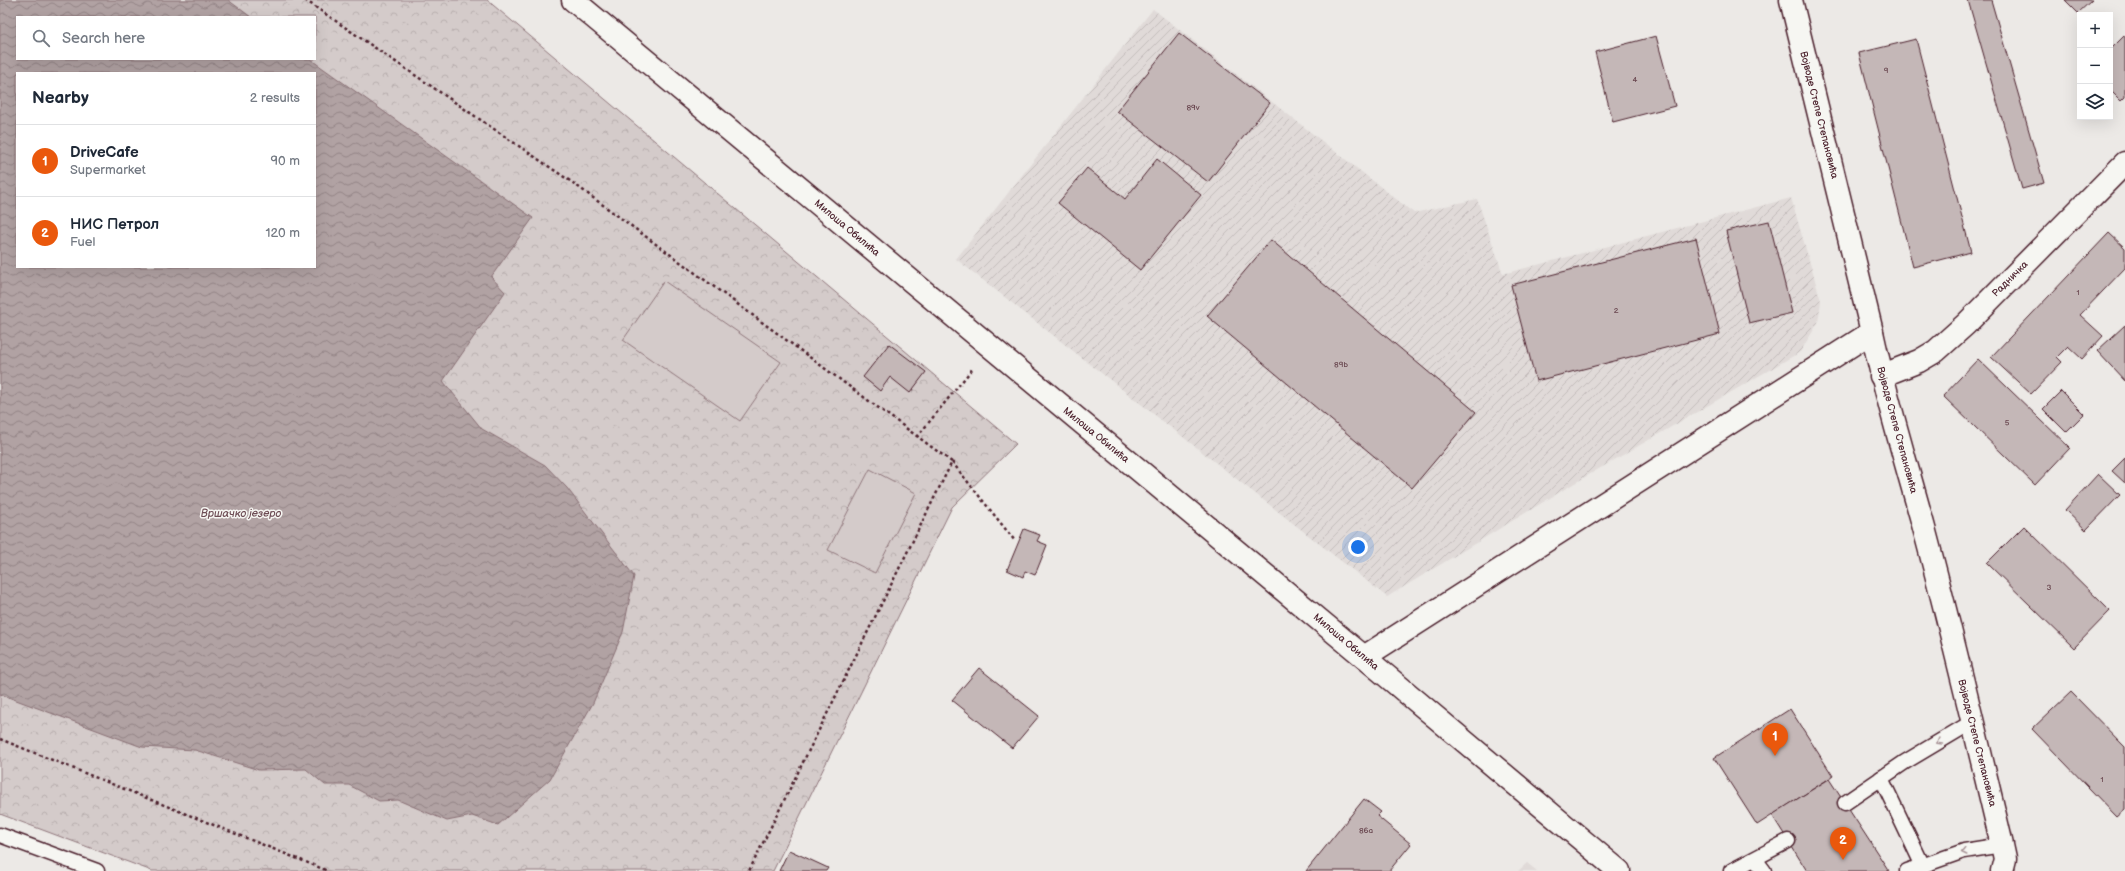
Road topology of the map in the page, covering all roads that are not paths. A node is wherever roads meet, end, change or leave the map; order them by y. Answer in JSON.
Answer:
{"nodes":[{"id":1,"x":573,"y":0,"type":"edge"},
{"id":2,"x":1791,"y":0,"type":"edge"},
{"id":3,"x":2125,"y":163,"type":"edge"},
{"id":4,"x":1872,"y":332,"type":"junction"},
{"id":5,"x":1881,"y":376,"type":"junction"},
{"id":6,"x":1364,"y":657,"type":"junction"},
{"id":7,"x":1972,"y":722,"type":"junction"},
{"id":8,"x":1881,"y":778,"type":"junction"},
{"id":9,"x":1845,"y":803,"type":"dead end"},
{"id":10,"x":0,"y":835,"type":"edge"},
{"id":11,"x":1788,"y":841,"type":"dead end"},
{"id":12,"x":1755,"y":859,"type":"junction"},
{"id":13,"x":2006,"y":861,"type":"edge"},
{"id":14,"x":1922,"y":864,"type":"junction"},
{"id":15,"x":97,"y":871,"type":"edge"},
{"id":16,"x":1619,"y":871,"type":"edge"},
{"id":17,"x":1731,"y":871,"type":"edge"},
{"id":18,"x":1764,"y":871,"type":"edge"},
{"id":19,"x":1907,"y":871,"type":"edge"}],
"edges":[{"from":1,"to":6,"type":"street","name":"Милоша Обилића"},
{"from":2,"to":4,"type":"street","name":"Војводе Степе Степановића"},
{"from":3,"to":5,"type":"street","name":"Радничка"},
{"from":4,"to":5,"type":"street","name":"Војводе Степе Степановића"},
{"from":4,"to":6,"type":"street"},
{"from":5,"to":7,"type":"street","name":"Војводе Степе Степановића"},
{"from":6,"to":16,"type":"street","name":"Милоша Обилића"},
{"from":7,"to":8,"type":"lane","one_way":true},
{"from":7,"to":13,"type":"street","name":"Војводе Степе Степановића"},
{"from":8,"to":9,"type":"lane"},
{"from":8,"to":14,"type":"lane"},
{"from":10,"to":15,"type":"lane"},
{"from":11,"to":12,"type":"lane"},
{"from":12,"to":17,"type":"lane"},
{"from":12,"to":18,"type":"lane"},
{"from":13,"to":14,"type":"lane","one_way":true},
{"from":14,"to":19,"type":"lane"}]}
